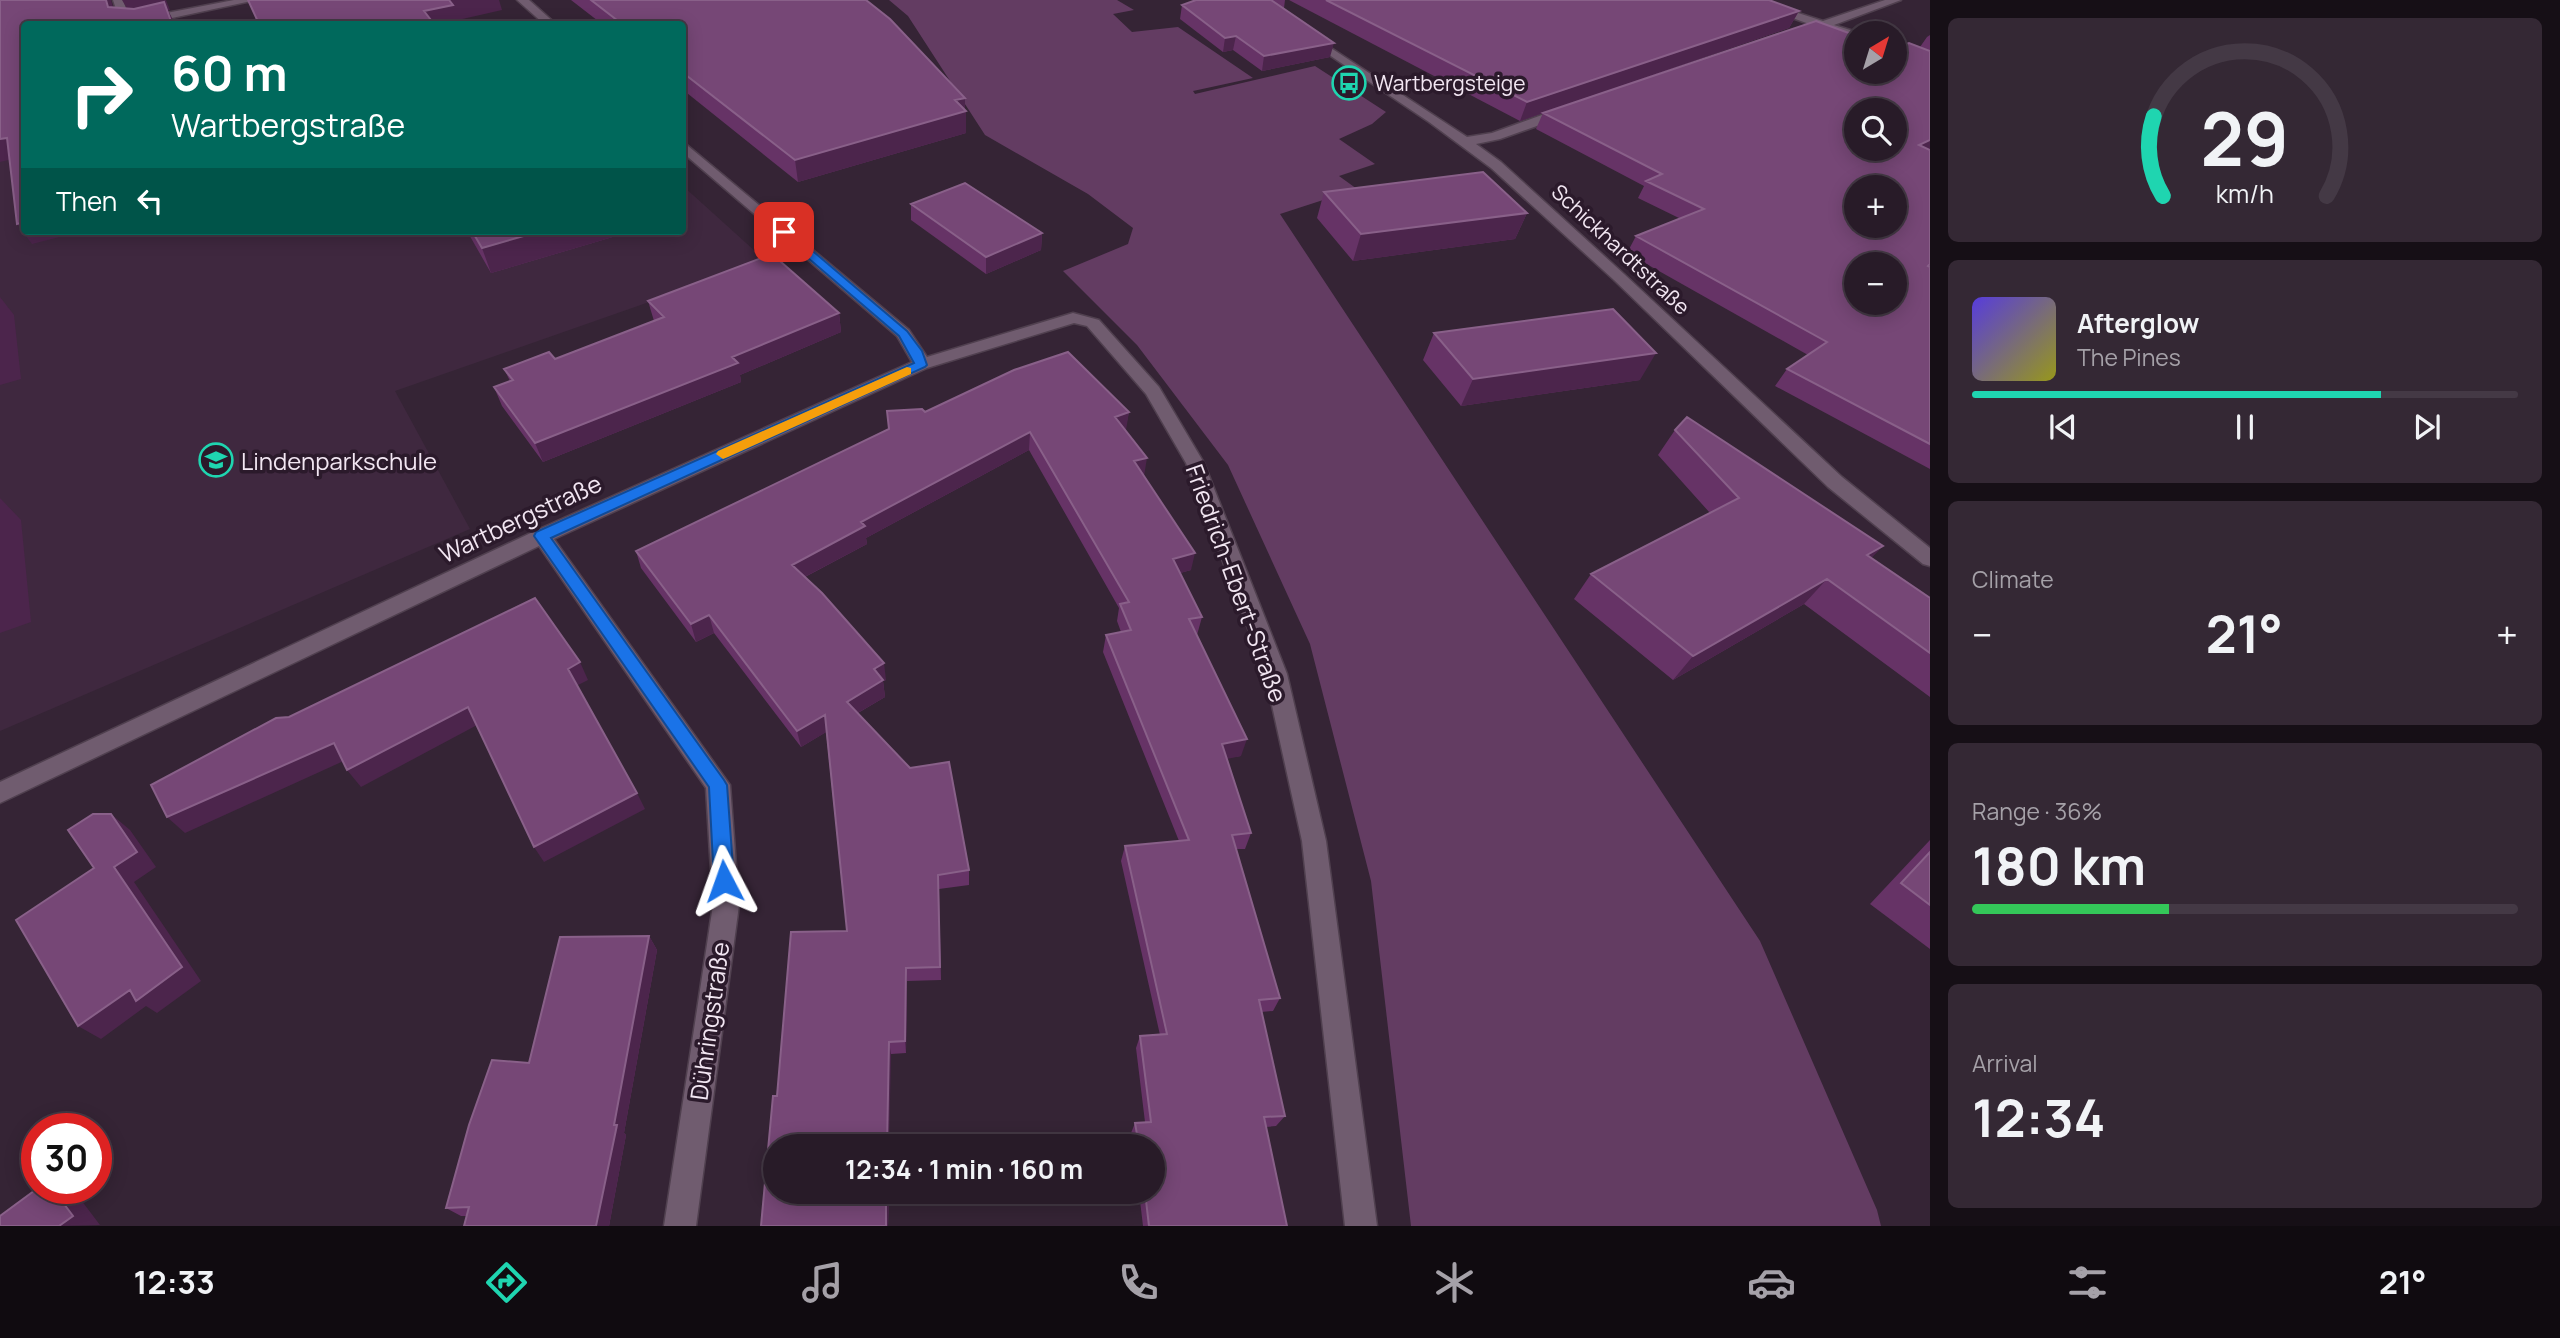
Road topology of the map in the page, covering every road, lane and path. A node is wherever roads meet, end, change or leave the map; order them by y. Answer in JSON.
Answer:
{"nodes":[{"id":1,"x":118,"y":0,"type":"edge"},
{"id":2,"x":250,"y":0,"type":"edge"},
{"id":3,"x":522,"y":0,"type":"edge"},
{"id":4,"x":1747,"y":0,"type":"edge"},
{"id":5,"x":1896,"y":0,"type":"edge"},
{"id":6,"x":127,"y":21,"type":"edge"},
{"id":7,"x":143,"y":21,"type":"edge"},
{"id":8,"x":546,"y":21,"type":"edge"},
{"id":9,"x":1826,"y":24,"type":"junction"},
{"id":10,"x":1844,"y":31,"type":"edge"},
{"id":11,"x":1302,"y":32,"type":"edge"},
{"id":12,"x":1787,"y":36,"type":"edge"},
{"id":13,"x":1583,"y":105,"type":"edge"},
{"id":14,"x":1464,"y":142,"type":"junction"},
{"id":15,"x":686,"y":148,"type":"edge"},
{"id":16,"x":1073,"y":318,"type":"joint"},
{"id":17,"x":921,"y":365,"type":"junction"},
{"id":18,"x":542,"y":536,"type":"junction"},
{"id":19,"x":1930,"y":559,"type":"edge"},
{"id":20,"x":0,"y":793,"type":"edge"},
{"id":21,"x":680,"y":1226,"type":"edge"},
{"id":22,"x":1361,"y":1226,"type":"edge"}],
"edges":[{"from":1,"to":6,"type":"street"},
{"from":2,"to":7,"type":"street"},
{"from":3,"to":8,"type":"street"},
{"from":4,"to":9,"type":"street"},
{"from":5,"to":9,"type":"street"},
{"from":9,"to":10,"type":"street"},
{"from":9,"to":12,"type":"street"},
{"from":11,"to":14,"type":"street","name":"Schickhardtstraße"},
{"from":13,"to":14,"type":"street"},
{"from":14,"to":19,"type":"street","name":"Schickhardtstraße"},
{"from":15,"to":17,"type":"street"},
{"from":16,"to":17,"type":"street","name":"Wartbergstraße"},
{"from":16,"to":22,"type":"street","name":"Friedrich-Ebert-Straße"},
{"from":17,"to":18,"type":"street","name":"Wartbergstraße"},
{"from":18,"to":20,"type":"street","name":"Wartbergstraße"},
{"from":18,"to":21,"type":"street","name":"Dühringstraße"}]}
